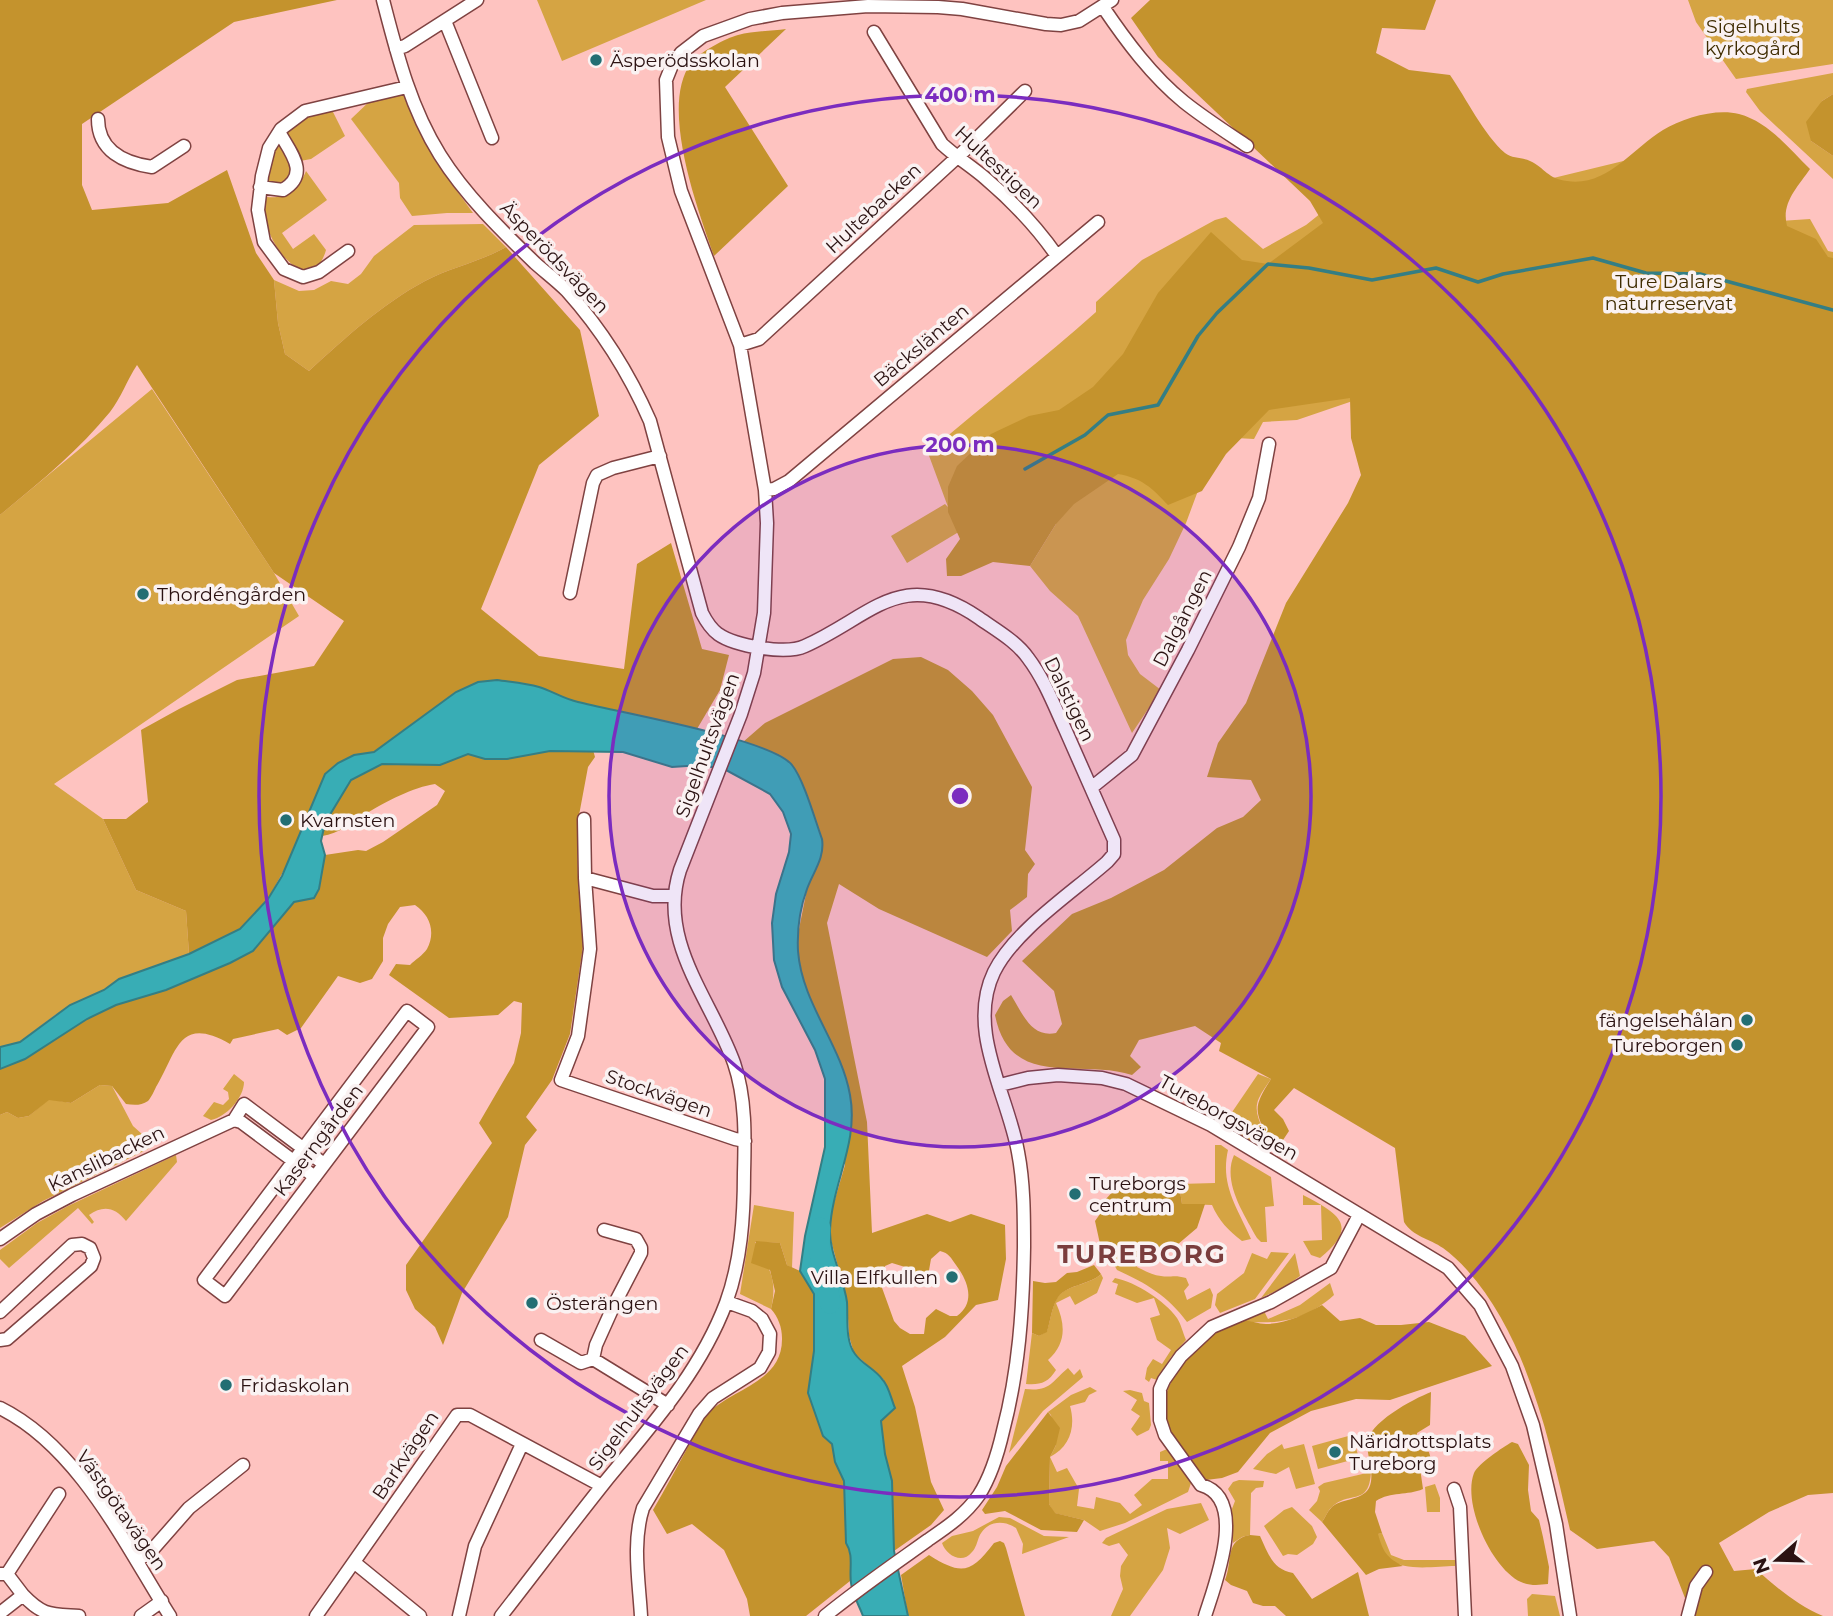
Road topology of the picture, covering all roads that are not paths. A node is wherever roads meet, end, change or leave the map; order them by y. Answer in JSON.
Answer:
{"nodes":[{"id":1,"x":383,"y":0,"type":"edge"},
{"id":2,"x":477,"y":0,"type":"edge"},
{"id":3,"x":852,"y":3,"type":"edge"},
{"id":4,"x":1108,"y":3,"type":"edge"},
{"id":5,"x":445,"y":21,"type":"junction"},
{"id":6,"x":874,"y":32,"type":"dead end"},
{"id":7,"x":396,"y":49,"type":"junction"},
{"id":8,"x":407,"y":87,"type":"junction"},
{"id":9,"x":1025,"y":91,"type":"dead end"},
{"id":10,"x":98,"y":119,"type":"dead end"},
{"id":11,"x":279,"y":132,"type":"junction"},
{"id":12,"x":492,"y":138,"type":"dead end"},
{"id":13,"x":184,"y":146,"type":"dead end"},
{"id":14,"x":1247,"y":146,"type":"dead end"},
{"id":15,"x":956,"y":158,"type":"junction"},
{"id":16,"x":260,"y":187,"type":"junction"},
{"id":17,"x":1098,"y":222,"type":"dead end"},
{"id":18,"x":348,"y":251,"type":"dead end"},
{"id":19,"x":1057,"y":256,"type":"junction"},
{"id":20,"x":740,"y":345,"type":"junction"},
{"id":21,"x":1269,"y":444,"type":"dead end"},
{"id":22,"x":660,"y":456,"type":"junction"},
{"id":23,"x":765,"y":490,"type":"junction"},
{"id":24,"x":570,"y":593,"type":"dead end"},
{"id":25,"x":760,"y":646,"type":"junction"},
{"id":26,"x":784,"y":650,"type":"joint"},
{"id":27,"x":1091,"y":788,"type":"junction"},
{"id":28,"x":584,"y":819,"type":"dead end"},
{"id":29,"x":585,"y":878,"type":"junction"},
{"id":30,"x":674,"y":896,"type":"junction"},
{"id":31,"x":1000,"y":1085,"type":"junction"},
{"id":32,"x":234,"y":1120,"type":"junction"},
{"id":33,"x":745,"y":1140,"type":"junction"},
{"id":34,"x":303,"y":1149,"type":"junction"},
{"id":35,"x":294,"y":1161,"type":"junction"},
{"id":36,"x":324,"y":1164,"type":"junction"},
{"id":37,"x":315,"y":1177,"type":"junction"},
{"id":38,"x":1359,"y":1215,"type":"junction"},
{"id":39,"x":604,"y":1230,"type":"dead end"},
{"id":40,"x":0,"y":1239,"type":"edge"},
{"id":41,"x":727,"y":1302,"type":"junction"},
{"id":42,"x":0,"y":1312,"type":"edge"},
{"id":43,"x":0,"y":1340,"type":"edge"},
{"id":44,"x":541,"y":1340,"type":"dead end"},
{"id":45,"x":593,"y":1359,"type":"junction"},
{"id":46,"x":668,"y":1405,"type":"junction"},
{"id":47,"x":0,"y":1408,"type":"edge"},
{"id":48,"x":522,"y":1444,"type":"junction"},
{"id":49,"x":243,"y":1465,"type":"dead end"},
{"id":50,"x":602,"y":1486,"type":"junction"},
{"id":51,"x":1454,"y":1489,"type":"dead end"},
{"id":52,"x":60,"y":1494,"type":"dead end"},
{"id":53,"x":137,"y":1561,"type":"junction"},
{"id":54,"x":355,"y":1563,"type":"junction"},
{"id":55,"x":1706,"y":1572,"type":"dead end"},
{"id":56,"x":4,"y":1574,"type":"edge"},
{"id":57,"x":23,"y":1595,"type":"junction"},
{"id":58,"x":162,"y":1601,"type":"junction"},
{"id":59,"x":0,"y":1613,"type":"edge"},
{"id":60,"x":79,"y":1616,"type":"edge"},
{"id":61,"x":141,"y":1616,"type":"edge"},
{"id":62,"x":170,"y":1616,"type":"edge"},
{"id":63,"x":316,"y":1616,"type":"edge"},
{"id":64,"x":420,"y":1616,"type":"edge"},
{"id":65,"x":459,"y":1616,"type":"edge"},
{"id":66,"x":501,"y":1616,"type":"edge"},
{"id":67,"x":641,"y":1616,"type":"edge"},
{"id":68,"x":825,"y":1616,"type":"edge"},
{"id":69,"x":1205,"y":1616,"type":"edge"},
{"id":70,"x":1465,"y":1616,"type":"edge"},
{"id":71,"x":1570,"y":1616,"type":"edge"},
{"id":72,"x":1688,"y":1616,"type":"edge"}],
"edges":[{"from":1,"to":7,"type":"street","name":"Äsperödsvägen"},
{"from":2,"to":5,"type":"street"},
{"from":3,"to":4,"type":"street","name":"Sigelhultsvägen"},
{"from":3,"to":20,"type":"street","name":"Sigelhultsvägen"},
{"from":4,"to":14,"type":"street"},
{"from":5,"to":7,"type":"street"},
{"from":5,"to":12,"type":"street"},
{"from":6,"to":15,"type":"street","name":"Hultestigen"},
{"from":7,"to":8,"type":"street","name":"Äsperödsvägen"},
{"from":8,"to":11,"type":"street"},
{"from":8,"to":22,"type":"street","name":"Äsperödsvägen"},
{"from":9,"to":15,"type":"street","name":"Hultebacken"},
{"from":10,"to":13,"type":"street"},
{"from":11,"to":16,"type":"street"},
{"from":11,"to":16,"type":"street"},
{"from":15,"to":19,"type":"street","name":"Hultestigen"},
{"from":15,"to":20,"type":"street","name":"Hultebacken"},
{"from":16,"to":18,"type":"street"},
{"from":17,"to":19,"type":"street","name":"Bäckslänten"},
{"from":19,"to":23,"type":"street","name":"Bäckslänten"},
{"from":20,"to":23,"type":"street","name":"Sigelhultsvägen"},
{"from":21,"to":27,"type":"street","name":"Dalgången"},
{"from":22,"to":24,"type":"street"},
{"from":22,"to":25,"type":"street","name":"Äsperödsvägen"},
{"from":23,"to":25,"type":"street","name":"Sigelhultsvägen"},
{"from":25,"to":26,"type":"street","name":"Äsperödsvägen"},
{"from":25,"to":30,"type":"street","name":"Sigelhultsvägen"},
{"from":26,"to":27,"type":"street","name":"Dalstigen"},
{"from":27,"to":31,"type":"street","name":"Dalstigen"},
{"from":28,"to":29,"type":"street"},
{"from":29,"to":30,"type":"street"},
{"from":29,"to":33,"type":"street","name":"Stockvägen"},
{"from":30,"to":33,"type":"street","name":"Sigelhultsvägen"},
{"from":31,"to":38,"type":"street","name":"Tureborgsvägen"},
{"from":31,"to":68,"type":"street"},
{"from":32,"to":34,"type":"street"},
{"from":32,"to":35,"type":"street"},
{"from":32,"to":40,"type":"street","name":"Kanslibacken"},
{"from":33,"to":41,"type":"street","name":"Sigelhultsvägen"},
{"from":34,"to":35,"type":"street","name":"Kaserngården"},
{"from":34,"to":36,"type":"street"},
{"from":34,"to":36,"type":"street","name":"Kaserngården"},
{"from":35,"to":37,"type":"street"},
{"from":35,"to":37,"type":"street","name":"Kaserngården"},
{"from":36,"to":37,"type":"street","name":"Kaserngården"},
{"from":38,"to":69,"type":"street"},
{"from":38,"to":71,"type":"street","name":"Tureborgsvägen"},
{"from":39,"to":45,"type":"street"},
{"from":41,"to":46,"type":"street","name":"Sigelhultsvägen"},
{"from":41,"to":67,"type":"street"},
{"from":42,"to":43,"type":"street"},
{"from":44,"to":45,"type":"street"},
{"from":45,"to":46,"type":"street"},
{"from":46,"to":50,"type":"street","name":"Sigelhultsvägen"},
{"from":47,"to":53,"type":"street","name":"Västgötavägen"},
{"from":48,"to":50,"type":"street","name":"Barkvägen"},
{"from":48,"to":54,"type":"street","name":"Barkvägen"},
{"from":48,"to":65,"type":"street"},
{"from":49,"to":53,"type":"street"},
{"from":50,"to":66,"type":"street","name":"Sigelhultsvägen"},
{"from":51,"to":70,"type":"street"},
{"from":52,"to":56,"type":"street"},
{"from":53,"to":58,"type":"street","name":"Västgötavägen"},
{"from":54,"to":63,"type":"street","name":"Barkvägen"},
{"from":54,"to":64,"type":"street"},
{"from":55,"to":72,"type":"street"},
{"from":56,"to":57,"type":"street"},
{"from":57,"to":59,"type":"street"},
{"from":57,"to":60,"type":"street"},
{"from":58,"to":61,"type":"street"},
{"from":58,"to":62,"type":"street","name":"Västgötavägen"}]}
